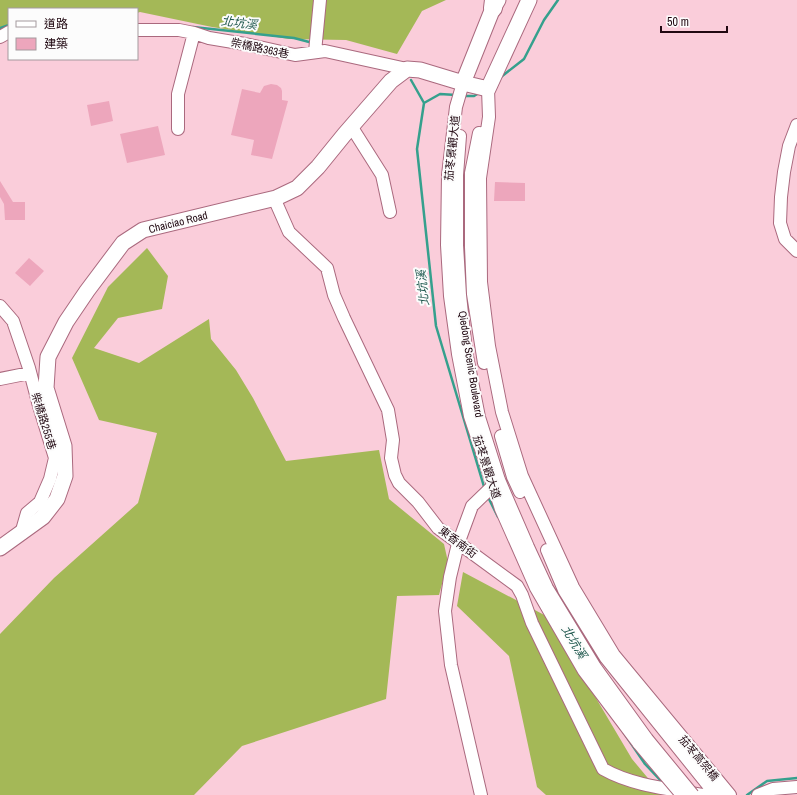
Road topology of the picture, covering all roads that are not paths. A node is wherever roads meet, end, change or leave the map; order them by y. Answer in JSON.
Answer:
{"nodes":[{"id":1,"x":320,"y":0,"type":"edge"},
{"id":2,"x":528,"y":0,"type":"edge"},
{"id":3,"x":495,"y":3,"type":"edge"},
{"id":4,"x":138,"y":30,"type":"edge"},
{"id":5,"x":194,"y":33,"type":"junction"},
{"id":6,"x":315,"y":52,"type":"junction"},
{"id":7,"x":407,"y":69,"type":"junction"},
{"id":8,"x":463,"y":83,"type":"junction"},
{"id":9,"x":488,"y":89,"type":"junction"},
{"id":10,"x":797,"y":125,"type":"edge"},
{"id":11,"x":351,"y":126,"type":"junction"},
{"id":12,"x":178,"y":129,"type":"dead end"},
{"id":13,"x":480,"y":178,"type":"junction"},
{"id":14,"x":274,"y":198,"type":"junction"},
{"id":15,"x":390,"y":212,"type":"dead end"},
{"id":16,"x":471,"y":247,"type":"junction"},
{"id":17,"x":797,"y":251,"type":"edge"},
{"id":18,"x":0,"y":306,"type":"edge"},
{"id":19,"x":465,"y":339,"type":"junction"},
{"id":20,"x":30,"y":373,"type":"junction"},
{"id":21,"x":0,"y":379,"type":"edge"},
{"id":22,"x":465,"y":388,"type":"junction"},
{"id":23,"x":518,"y":477,"type":"junction"},
{"id":24,"x":496,"y":483,"type":"junction"},
{"id":25,"x":21,"y":534,"type":"junction"},
{"id":26,"x":458,"y":544,"type":"junction"},
{"id":27,"x":0,"y":548,"type":"edge"},
{"id":28,"x":573,"y":587,"type":"junction"},
{"id":29,"x":581,"y":618,"type":"junction"},
{"id":30,"x":665,"y":724,"type":"junction"},
{"id":31,"x":643,"y":742,"type":"junction"},
{"id":32,"x":797,"y":787,"type":"edge"},
{"id":33,"x":481,"y":795,"type":"edge"},
{"id":34,"x":682,"y":795,"type":"edge"},
{"id":35,"x":693,"y":795,"type":"edge"},
{"id":36,"x":703,"y":795,"type":"edge"},
{"id":37,"x":716,"y":795,"type":"edge"},
{"id":38,"x":730,"y":795,"type":"edge"},
{"id":39,"x":758,"y":795,"type":"edge"}],
"edges":[{"from":1,"to":6,"type":"street"},
{"from":2,"to":9,"type":"main road","name":"Qiedong Scenic Boulevard"},
{"from":3,"to":8,"type":"main road","name":"Qiedong Scenic Boulevard"},
{"from":4,"to":5,"type":"street","name":"柴橋路363巷"},
{"from":5,"to":6,"type":"street","name":"柴橋路363巷"},
{"from":5,"to":12,"type":"street"},
{"from":6,"to":7,"type":"street","name":"柴橋路363巷"},
{"from":7,"to":8,"type":"main road"},
{"from":7,"to":11,"type":"main road","name":"Chaiciao Road"},
{"from":8,"to":9,"type":"main road"},
{"from":8,"to":19,"type":"street","name":"Qiedong Scenic Boulevard"},
{"from":8,"to":22,"type":"street","name":"茄苳景觀大道"},
{"from":9,"to":13,"type":"street"},
{"from":9,"to":16,"type":"street","name":"Qiedong Scenic Boulevard"},
{"from":10,"to":17,"type":"street"},
{"from":11,"to":14,"type":"main road","name":"Chaiciao Road"},
{"from":11,"to":15,"type":"street"},
{"from":13,"to":16,"type":"street"},
{"from":13,"to":23,"type":"street"},
{"from":14,"to":25,"type":"main road","name":"Chaiciao Road"},
{"from":14,"to":26,"type":"street","name":"東香南街"},
{"from":16,"to":23,"type":"street","name":"Qiedong Scenic Boulevard"},
{"from":18,"to":20,"type":"street","name":"柴橋路255巷"},
{"from":19,"to":22,"type":"street"},
{"from":19,"to":24,"type":"street","name":"Qiedong Scenic Boulevard"},
{"from":20,"to":21,"type":"street"},
{"from":20,"to":25,"type":"street","name":"柴橋路255巷"},
{"from":22,"to":24,"type":"street","name":"茄苳景觀大道"},
{"from":23,"to":28,"type":"street"},
{"from":23,"to":29,"type":"street","name":"Qiedong Scenic Boulevard"},
{"from":24,"to":26,"type":"street"},
{"from":24,"to":31,"type":"street","name":"Qiedong Scenic Boulevard"},
{"from":25,"to":27,"type":"main road","name":"Chaiciao Road"},
{"from":26,"to":33,"type":"street"},
{"from":26,"to":36,"type":"street","name":"東香南街"},
{"from":28,"to":29,"type":"street"},
{"from":28,"to":30,"type":"street"},
{"from":29,"to":30,"type":"street","name":"Qiedong Scenic Boulevard"},
{"from":30,"to":37,"type":"street","name":"茄苳高架橋"},
{"from":30,"to":38,"type":"street","name":"茄苳高架橋"},
{"from":31,"to":34,"type":"street","bridge":true},
{"from":31,"to":35,"type":"street","bridge":true},
{"from":32,"to":39,"type":"street"}]}
